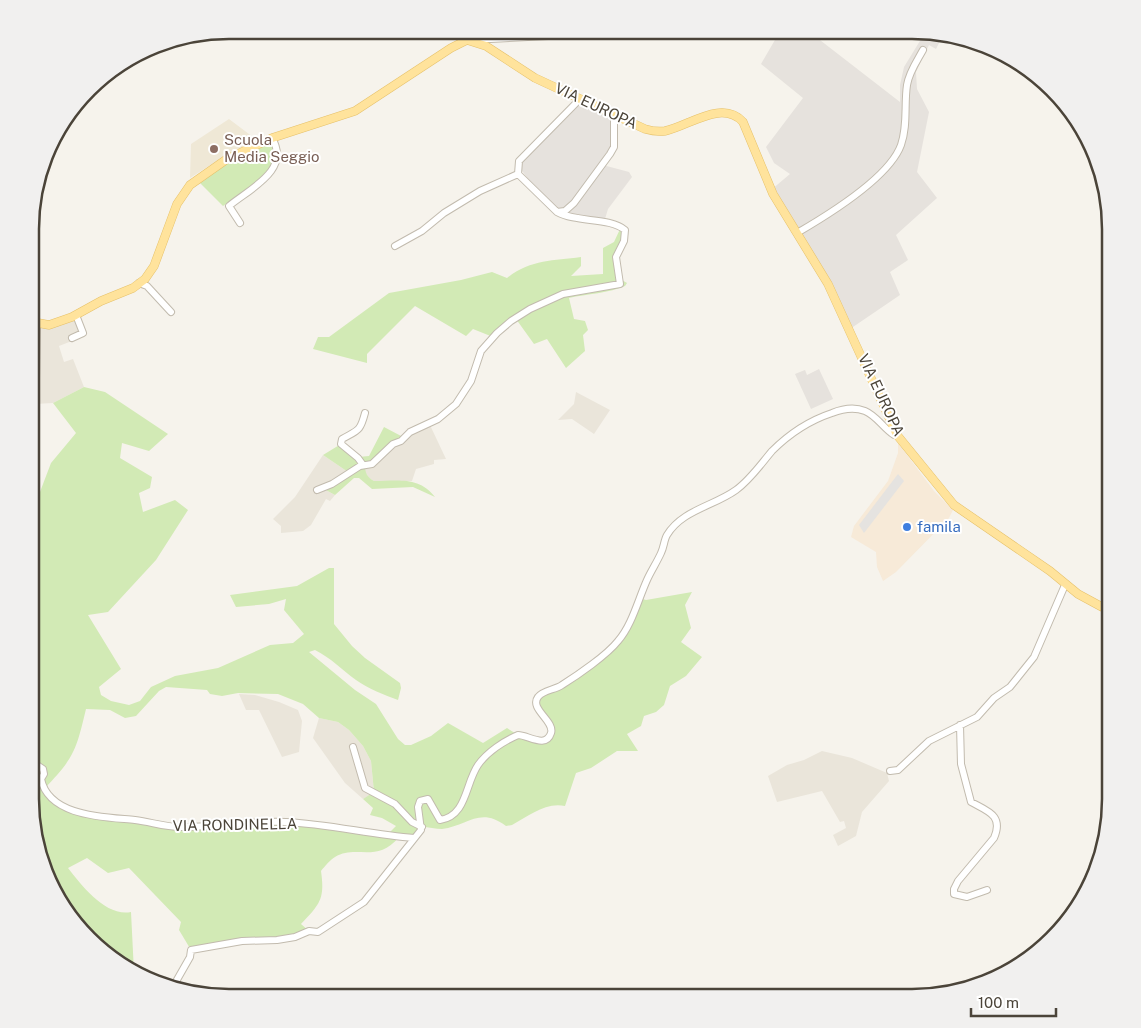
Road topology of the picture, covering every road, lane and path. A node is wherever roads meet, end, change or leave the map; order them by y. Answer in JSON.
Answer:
{"nodes":[{"id":1,"x":487,"y":39,"type":"edge"},
{"id":2,"x":467,"y":40,"type":"junction"},
{"id":3,"x":923,"y":50,"type":"dead end"},
{"id":4,"x":580,"y":99,"type":"junction"},
{"id":5,"x":614,"y":116,"type":"junction"},
{"id":6,"x":272,"y":138,"type":"junction"},
{"id":7,"x":518,"y":174,"type":"junction"},
{"id":8,"x":557,"y":212,"type":"junction"},
{"id":9,"x":240,"y":223,"type":"dead end"},
{"id":10,"x":797,"y":233,"type":"junction"},
{"id":11,"x":394,"y":246,"type":"dead end"},
{"id":12,"x":139,"y":283,"type":"junction"},
{"id":13,"x":171,"y":312,"type":"dead end"},
{"id":14,"x":76,"y":315,"type":"junction"},
{"id":15,"x":39,"y":324,"type":"edge"},
{"id":16,"x":72,"y":338,"type":"dead end"},
{"id":17,"x":365,"y":413,"type":"dead end"},
{"id":18,"x":898,"y":435,"type":"junction"},
{"id":19,"x":363,"y":466,"type":"junction"},
{"id":20,"x":317,"y":490,"type":"dead end"},
{"id":21,"x":1065,"y":585,"type":"junction"},
{"id":22,"x":1102,"y":607,"type":"edge"},
{"id":23,"x":960,"y":725,"type":"junction"},
{"id":24,"x":353,"y":747,"type":"dead end"},
{"id":25,"x":39,"y":766,"type":"edge"},
{"id":26,"x":890,"y":771,"type":"dead end"},
{"id":27,"x":422,"y":827,"type":"junction"},
{"id":28,"x":414,"y":838,"type":"junction"},
{"id":29,"x":987,"y":890,"type":"dead end"},
{"id":30,"x":176,"y":982,"type":"edge"}],
"edges":[{"from":1,"to":2,"type":"street"},
{"from":2,"to":4,"type":"main road","name":"VIA EUROPA"},
{"from":2,"to":6,"type":"main road"},
{"from":3,"to":10,"type":"street"},
{"from":4,"to":5,"type":"main road","name":"VIA EUROPA"},
{"from":4,"to":7,"type":"street"},
{"from":5,"to":8,"type":"street"},
{"from":5,"to":10,"type":"main road","name":"VIA EUROPA"},
{"from":6,"to":9,"type":"street"},
{"from":6,"to":12,"type":"main road"},
{"from":7,"to":8,"type":"street"},
{"from":7,"to":11,"type":"street"},
{"from":8,"to":19,"type":"street"},
{"from":10,"to":18,"type":"main road","name":"VIA EUROPA"},
{"from":12,"to":13,"type":"street"},
{"from":12,"to":14,"type":"main road"},
{"from":14,"to":15,"type":"main road"},
{"from":14,"to":16,"type":"street"},
{"from":17,"to":19,"type":"street"},
{"from":18,"to":21,"type":"main road","name":"VIA EUROPA"},
{"from":18,"to":27,"type":"street"},
{"from":19,"to":20,"type":"street"},
{"from":21,"to":22,"type":"main road","name":"VIA EUROPA"},
{"from":21,"to":23,"type":"street"},
{"from":23,"to":26,"type":"street"},
{"from":23,"to":29,"type":"street"},
{"from":24,"to":27,"type":"street"},
{"from":25,"to":28,"type":"street","name":"VIA RONDINELLA"},
{"from":27,"to":28,"type":"street"},
{"from":28,"to":30,"type":"street"}]}
